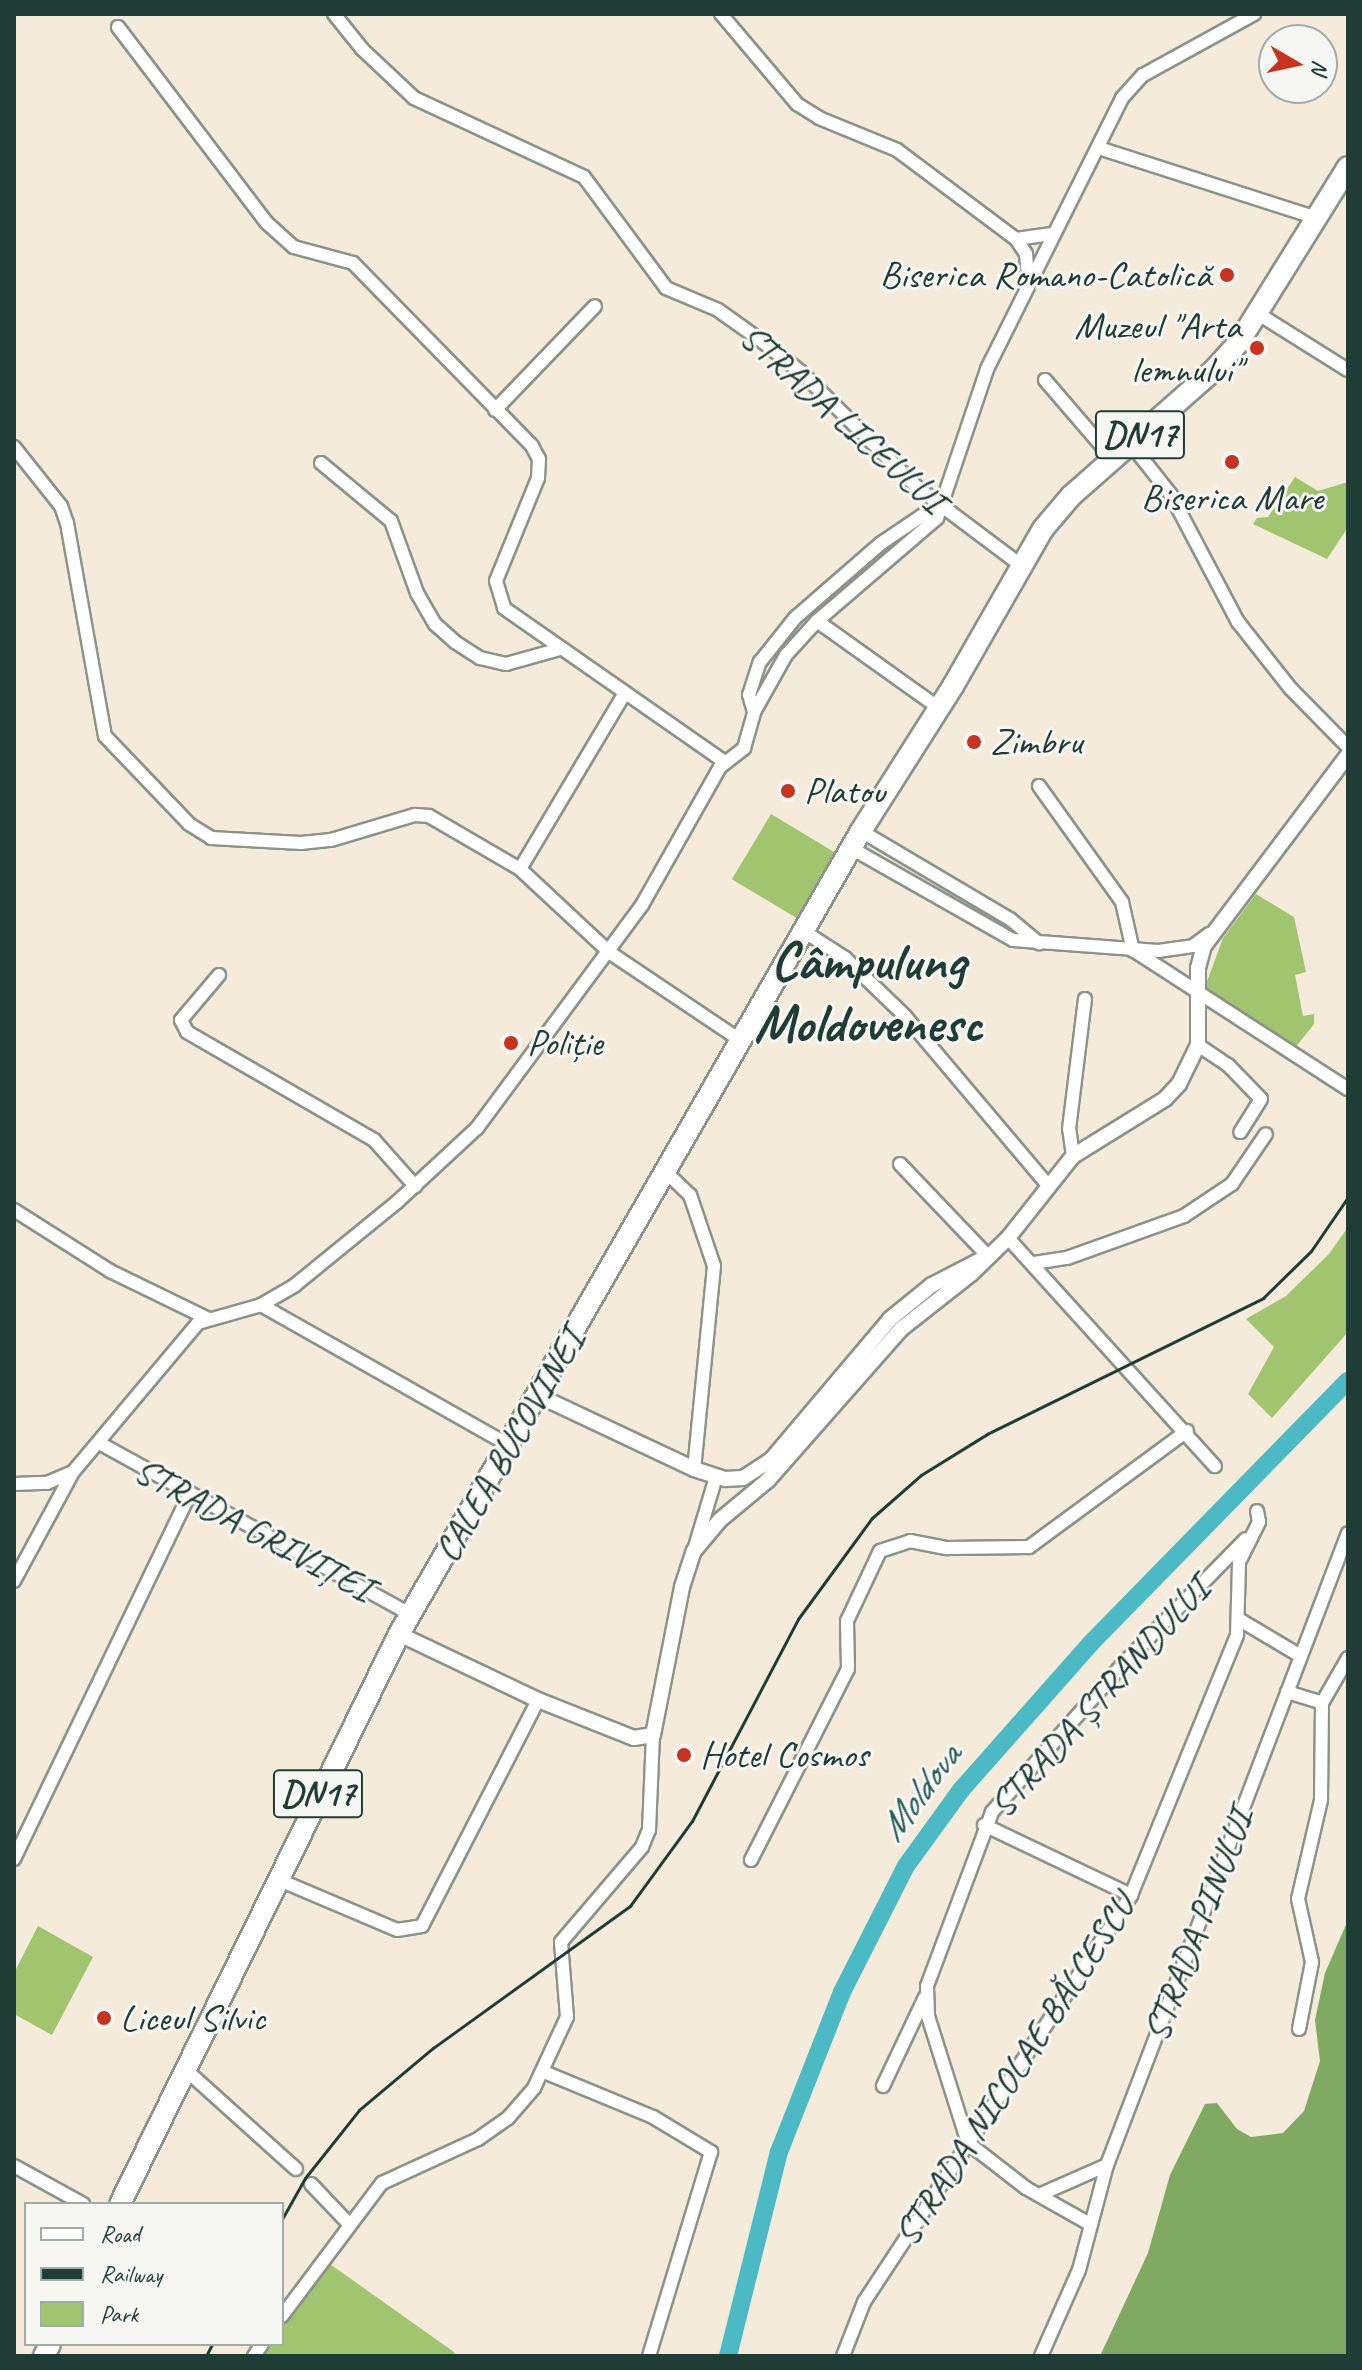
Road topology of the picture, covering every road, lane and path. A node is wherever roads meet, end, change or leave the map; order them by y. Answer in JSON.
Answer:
{"nodes":[{"id":1,"x":334,"y":14,"type":"edge"},
{"id":2,"x":721,"y":14,"type":"edge"},
{"id":3,"x":1254,"y":14,"type":"edge"},
{"id":4,"x":118,"y":27,"type":"dead end"},
{"id":5,"x":1099,"y":148,"type":"junction"},
{"id":6,"x":1348,"y":167,"type":"edge"},
{"id":7,"x":1314,"y":217,"type":"junction"},
{"id":8,"x":1052,"y":234,"type":"junction"},
{"id":9,"x":1016,"y":239,"type":"junction"},
{"id":10,"x":1028,"y":282,"type":"junction"},
{"id":11,"x":595,"y":306,"type":"dead end"},
{"id":12,"x":1257,"y":313,"type":"junction"},
{"id":13,"x":1348,"y":370,"type":"edge"},
{"id":14,"x":1045,"y":380,"type":"dead end"},
{"id":15,"x":495,"y":410,"type":"junction"},
{"id":16,"x":1130,"y":443,"type":"junction"},
{"id":17,"x":14,"y":447,"type":"edge"},
{"id":18,"x":1112,"y":458,"type":"junction"},
{"id":19,"x":321,"y":463,"type":"dead end"},
{"id":20,"x":939,"y":504,"type":"junction"},
{"id":21,"x":1022,"y":566,"type":"junction"},
{"id":22,"x":817,"y":621,"type":"junction"},
{"id":23,"x":560,"y":649,"type":"junction"},
{"id":24,"x":625,"y":693,"type":"junction"},
{"id":25,"x":939,"y":708,"type":"junction"},
{"id":26,"x":754,"y":712,"type":"junction"},
{"id":27,"x":1348,"y":747,"type":"edge"},
{"id":28,"x":1348,"y":755,"type":"edge"},
{"id":29,"x":725,"y":762,"type":"junction"},
{"id":30,"x":1039,"y":786,"type":"dead end"},
{"id":31,"x":856,"y":839,"type":"junction"},
{"id":32,"x":520,"y":869,"type":"junction"},
{"id":33,"x":805,"y":932,"type":"junction"},
{"id":34,"x":1212,"y":932,"type":"junction"},
{"id":35,"x":1039,"y":943,"type":"junction"},
{"id":36,"x":1133,"y":951,"type":"junction"},
{"id":37,"x":609,"y":952,"type":"junction"},
{"id":38,"x":219,"y":975,"type":"dead end"},
{"id":39,"x":1198,"y":992,"type":"junction"},
{"id":40,"x":1085,"y":999,"type":"dead end"},
{"id":41,"x":743,"y":1042,"type":"junction"},
{"id":42,"x":1198,"y":1045,"type":"junction"},
{"id":43,"x":1348,"y":1089,"type":"edge"},
{"id":44,"x":1240,"y":1132,"type":"dead end"},
{"id":45,"x":1266,"y":1134,"type":"dead end"},
{"id":46,"x":1073,"y":1156,"type":"junction"},
{"id":47,"x":900,"y":1164,"type":"dead end"},
{"id":48,"x":667,"y":1173,"type":"junction"},
{"id":49,"x":1048,"y":1185,"type":"junction"},
{"id":50,"x":415,"y":1186,"type":"junction"},
{"id":51,"x":14,"y":1210,"type":"edge"},
{"id":52,"x":1008,"y":1238,"type":"junction"},
{"id":53,"x":988,"y":1256,"type":"junction"},
{"id":54,"x":1034,"y":1263,"type":"junction"},
{"id":55,"x":261,"y":1305,"type":"junction"},
{"id":56,"x":207,"y":1318,"type":"junction"},
{"id":57,"x":537,"y":1395,"type":"junction"},
{"id":58,"x":1187,"y":1431,"type":"junction"},
{"id":59,"x":99,"y":1443,"type":"junction"},
{"id":60,"x":508,"y":1445,"type":"junction"},
{"id":61,"x":1215,"y":1466,"type":"dead end"},
{"id":62,"x":694,"y":1469,"type":"junction"},
{"id":63,"x":73,"y":1472,"type":"junction"},
{"id":64,"x":716,"y":1477,"type":"junction"},
{"id":65,"x":14,"y":1484,"type":"edge"},
{"id":66,"x":189,"y":1495,"type":"junction"},
{"id":67,"x":1257,"y":1511,"type":"dead end"},
{"id":68,"x":1348,"y":1533,"type":"edge"},
{"id":69,"x":1248,"y":1537,"type":"junction"},
{"id":70,"x":694,"y":1551,"type":"junction"},
{"id":71,"x":14,"y":1581,"type":"edge"},
{"id":72,"x":410,"y":1614,"type":"junction"},
{"id":73,"x":1240,"y":1620,"type":"junction"},
{"id":74,"x":399,"y":1634,"type":"junction"},
{"id":75,"x":1299,"y":1655,"type":"junction"},
{"id":76,"x":1348,"y":1658,"type":"edge"},
{"id":77,"x":1287,"y":1692,"type":"junction"},
{"id":78,"x":538,"y":1700,"type":"junction"},
{"id":79,"x":1322,"y":1703,"type":"junction"},
{"id":80,"x":653,"y":1735,"type":"junction"},
{"id":81,"x":984,"y":1825,"type":"junction"},
{"id":82,"x":14,"y":1859,"type":"edge"},
{"id":83,"x":751,"y":1860,"type":"dead end"},
{"id":84,"x":277,"y":1879,"type":"junction"},
{"id":85,"x":1131,"y":1895,"type":"junction"},
{"id":86,"x":925,"y":1997,"type":"junction"},
{"id":87,"x":1299,"y":2029,"type":"dead end"},
{"id":88,"x":186,"y":2070,"type":"junction"},
{"id":89,"x":544,"y":2072,"type":"junction"},
{"id":90,"x":883,"y":2086,"type":"dead end"},
{"id":91,"x":968,"y":2143,"type":"junction"},
{"id":92,"x":1107,"y":2165,"type":"junction"},
{"id":93,"x":14,"y":2166,"type":"edge"},
{"id":94,"x":296,"y":2169,"type":"dead end"},
{"id":95,"x":311,"y":2184,"type":"dead end"},
{"id":96,"x":1039,"y":2195,"type":"junction"},
{"id":97,"x":79,"y":2202,"type":"edge"},
{"id":98,"x":121,"y":2202,"type":"edge"},
{"id":99,"x":348,"y":2223,"type":"junction"},
{"id":100,"x":1088,"y":2223,"type":"junction"},
{"id":101,"x":284,"y":2313,"type":"edge"},
{"id":102,"x":649,"y":2356,"type":"edge"},
{"id":103,"x":843,"y":2356,"type":"edge"},
{"id":104,"x":1041,"y":2356,"type":"edge"}],
"edges":[{"from":1,"to":20,"type":"street","name":"STRADA LICEULUI"},
{"from":2,"to":9,"type":"street"},
{"from":3,"to":5,"type":"street"},
{"from":4,"to":15,"type":"street"},
{"from":5,"to":7,"type":"street"},
{"from":5,"to":8,"type":"street"},
{"from":6,"to":7,"type":"highway","number":"DN17"},
{"from":7,"to":12,"type":"highway","number":"DN17"},
{"from":8,"to":9,"type":"street"},
{"from":8,"to":10,"type":"street"},
{"from":9,"to":10,"type":"street"},
{"from":10,"to":20,"type":"street"},
{"from":11,"to":15,"type":"street"},
{"from":12,"to":13,"type":"street"},
{"from":12,"to":16,"type":"highway","number":"DN17"},
{"from":14,"to":18,"type":"street"},
{"from":15,"to":23,"type":"street"},
{"from":16,"to":18,"type":"highway","number":"DN17"},
{"from":16,"to":27,"type":"street"},
{"from":17,"to":32,"type":"street"},
{"from":18,"to":21,"type":"highway","number":"DN17"},
{"from":19,"to":23,"type":"street"},
{"from":20,"to":21,"type":"street","name":"STRADA LICEULUI"},
{"from":20,"to":22,"type":"street"},
{"from":20,"to":26,"type":"street"},
{"from":21,"to":25,"type":"highway","number":"DN17"},
{"from":22,"to":25,"type":"street"},
{"from":22,"to":26,"type":"street"},
{"from":23,"to":24,"type":"street"},
{"from":24,"to":29,"type":"street"},
{"from":24,"to":32,"type":"street"},
{"from":25,"to":31,"type":"highway","name":"CALEA BUCOVINEI","number":"DN17"},
{"from":26,"to":29,"type":"street"},
{"from":28,"to":34,"type":"street"},
{"from":29,"to":37,"type":"street"},
{"from":30,"to":36,"type":"street"},
{"from":31,"to":33,"type":"highway","name":"CALEA BUCOVINEI","number":"DN17"},
{"from":31,"to":35,"type":"street"},
{"from":31,"to":35,"type":"street"},
{"from":32,"to":37,"type":"street"},
{"from":33,"to":41,"type":"highway","name":"CALEA BUCOVINEI","number":"DN17"},
{"from":33,"to":49,"type":"street"},
{"from":34,"to":36,"type":"street"},
{"from":34,"to":39,"type":"street"},
{"from":35,"to":36,"type":"street"},
{"from":36,"to":39,"type":"street"},
{"from":37,"to":41,"type":"street"},
{"from":37,"to":50,"type":"street"},
{"from":38,"to":50,"type":"street"},
{"from":39,"to":42,"type":"street"},
{"from":39,"to":43,"type":"street"},
{"from":40,"to":46,"type":"street"},
{"from":41,"to":48,"type":"highway","name":"CALEA BUCOVINEI","number":"DN17"},
{"from":42,"to":44,"type":"street"},
{"from":42,"to":46,"type":"street"},
{"from":45,"to":54,"type":"street"},
{"from":46,"to":49,"type":"street"},
{"from":47,"to":53,"type":"street"},
{"from":48,"to":57,"type":"highway","name":"CALEA BUCOVINEI","number":"DN17"},
{"from":48,"to":62,"type":"street"},
{"from":49,"to":52,"type":"street"},
{"from":50,"to":55,"type":"street"},
{"from":51,"to":56,"type":"street"},
{"from":52,"to":53,"type":"street"},
{"from":52,"to":54,"type":"street"},
{"from":53,"to":64,"type":"street"},
{"from":53,"to":70,"type":"street"},
{"from":54,"to":58,"type":"street"},
{"from":55,"to":56,"type":"street"},
{"from":55,"to":60,"type":"street"},
{"from":56,"to":59,"type":"street"},
{"from":57,"to":60,"type":"highway","name":"CALEA BUCOVINEI","number":"DN17"},
{"from":57,"to":62,"type":"street"},
{"from":58,"to":61,"type":"street"},
{"from":58,"to":83,"type":"street"},
{"from":59,"to":63,"type":"street"},
{"from":59,"to":66,"type":"street","name":"STRADA GRIVIȚEI"},
{"from":60,"to":72,"type":"highway","name":"CALEA BUCOVINEI","number":"DN17"},
{"from":62,"to":64,"type":"street"},
{"from":63,"to":65,"type":"street"},
{"from":63,"to":71,"type":"street"},
{"from":64,"to":70,"type":"street"},
{"from":66,"to":72,"type":"street","name":"STRADA GRIVIȚEI"},
{"from":66,"to":82,"type":"street"},
{"from":67,"to":69,"type":"street","name":"STRADA NICOLAE BĂLCESCU"},
{"from":68,"to":75,"type":"street","name":"STRADA PINULUI"},
{"from":69,"to":73,"type":"street","name":"STRADA NICOLAE BĂLCESCU"},
{"from":69,"to":81,"type":"street","name":"STRADA ȘTRANDULUI"},
{"from":70,"to":80,"type":"street"},
{"from":72,"to":74,"type":"highway","name":"CALEA BUCOVINEI","number":"DN17"},
{"from":73,"to":75,"type":"street"},
{"from":73,"to":85,"type":"street","name":"STRADA NICOLAE BĂLCESCU"},
{"from":74,"to":78,"type":"street"},
{"from":74,"to":84,"type":"highway","name":"CALEA BUCOVINEI","number":"DN17"},
{"from":75,"to":77,"type":"street","name":"STRADA PINULUI"},
{"from":76,"to":79,"type":"street"},
{"from":77,"to":79,"type":"street"},
{"from":77,"to":92,"type":"street","name":"STRADA PINULUI"},
{"from":78,"to":80,"type":"street"},
{"from":78,"to":84,"type":"street"},
{"from":79,"to":87,"type":"street"},
{"from":80,"to":89,"type":"street"},
{"from":81,"to":85,"type":"street"},
{"from":81,"to":86,"type":"street","name":"STRADA ȘTRANDULUI"},
{"from":84,"to":88,"type":"highway","name":"CALEA BUCOVINEI","number":"DN17"},
{"from":85,"to":91,"type":"street","name":"STRADA NICOLAE BĂLCESCU"},
{"from":86,"to":90,"type":"street","name":"STRADA ȘTRANDULUI"},
{"from":86,"to":91,"type":"street"},
{"from":88,"to":94,"type":"street"},
{"from":88,"to":98,"type":"highway","name":"CALEA BUCOVINEI","number":"DN17"},
{"from":89,"to":99,"type":"street"},
{"from":89,"to":102,"type":"street"},
{"from":91,"to":96,"type":"street"},
{"from":91,"to":103,"type":"street","name":"STRADA NICOLAE BĂLCESCU"},
{"from":92,"to":96,"type":"street"},
{"from":92,"to":100,"type":"street","name":"STRADA PINULUI"},
{"from":93,"to":97,"type":"street"},
{"from":95,"to":99,"type":"street"},
{"from":96,"to":100,"type":"street"},
{"from":99,"to":101,"type":"street"},
{"from":100,"to":104,"type":"street","name":"STRADA PINULUI"}]}
